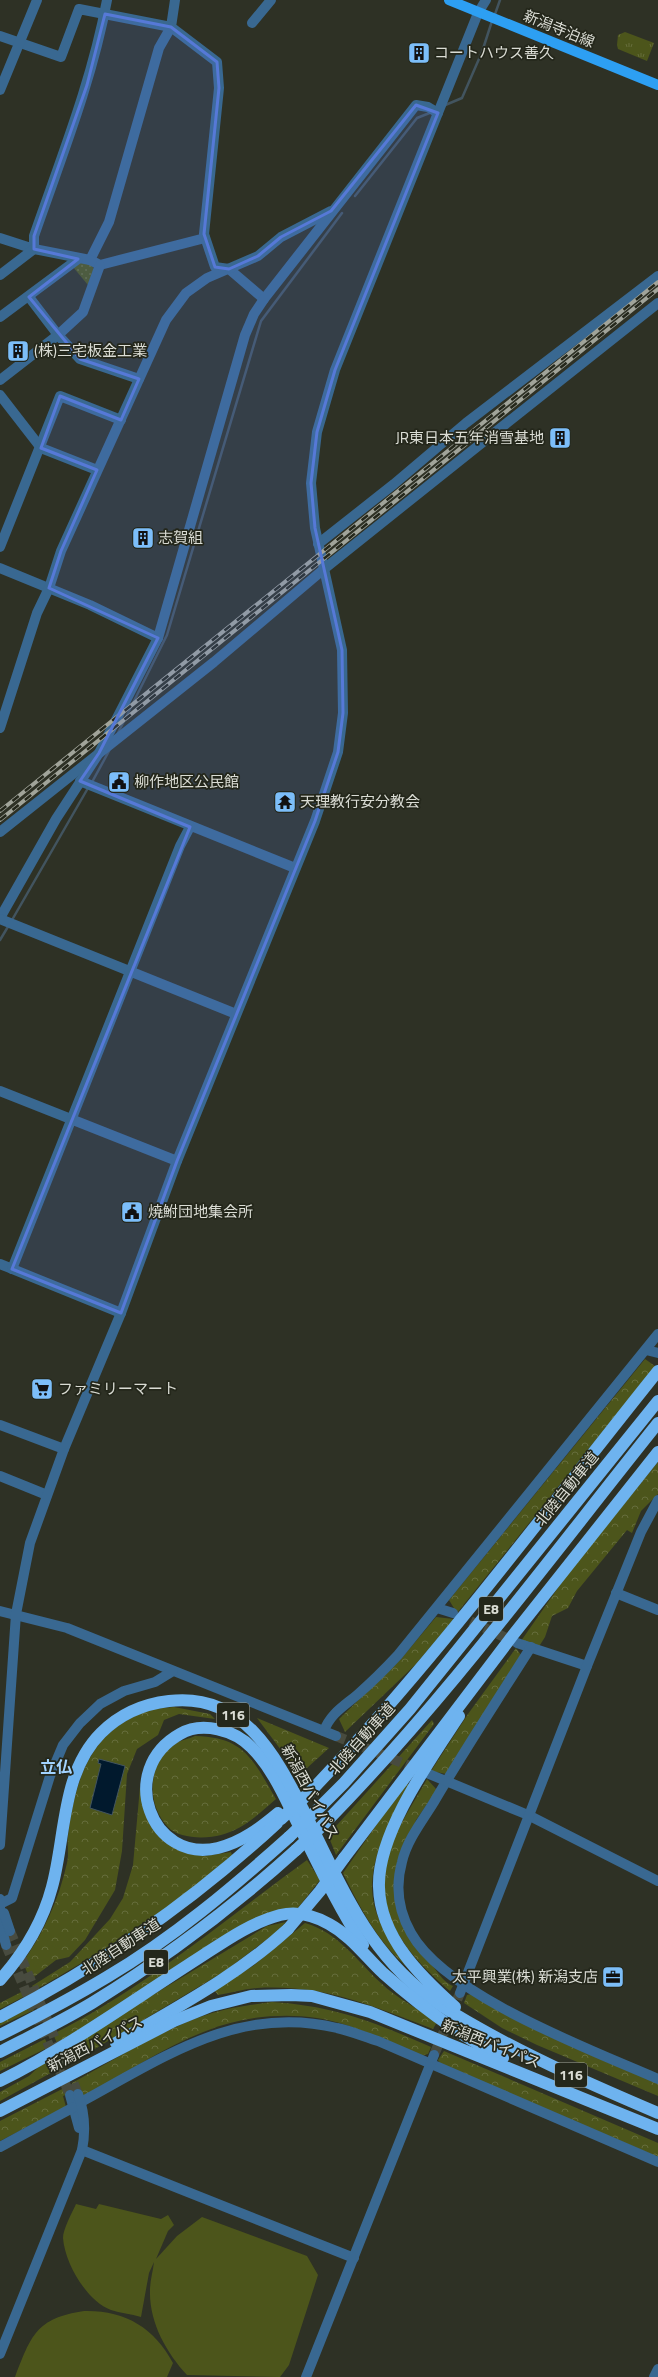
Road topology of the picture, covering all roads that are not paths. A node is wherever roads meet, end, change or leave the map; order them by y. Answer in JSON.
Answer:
{"nodes":[{"id":1,"x":37,"y":0,"type":"edge"},
{"id":2,"x":107,"y":0,"type":"edge"},
{"id":3,"x":175,"y":0,"type":"edge"},
{"id":4,"x":271,"y":0,"type":"edge"},
{"id":5,"x":449,"y":0,"type":"edge"},
{"id":6,"x":486,"y":0,"type":"edge"},
{"id":7,"x":478,"y":13,"type":"junction"},
{"id":8,"x":105,"y":14,"type":"junction"},
{"id":9,"x":252,"y":23,"type":"dead end"},
{"id":10,"x":171,"y":27,"type":"junction"},
{"id":11,"x":0,"y":36,"type":"edge"},
{"id":12,"x":21,"y":44,"type":"junction"},
{"id":13,"x":658,"y":85,"type":"edge"},
{"id":14,"x":0,"y":90,"type":"edge"},
{"id":15,"x":438,"y":113,"type":"junction"},
{"id":16,"x":331,"y":211,"type":"junction"},
{"id":17,"x":205,"y":238,"type":"junction"},
{"id":18,"x":2,"y":241,"type":"edge"},
{"id":19,"x":34,"y":249,"type":"junction"},
{"id":20,"x":78,"y":259,"type":"junction"},
{"id":21,"x":90,"y":260,"type":"junction"},
{"id":22,"x":100,"y":265,"type":"junction"},
{"id":23,"x":229,"y":269,"type":"junction"},
{"id":24,"x":0,"y":275,"type":"edge"},
{"id":25,"x":658,"y":276,"type":"edge"},
{"id":26,"x":29,"y":297,"type":"junction"},
{"id":27,"x":264,"y":299,"type":"junction"},
{"id":28,"x":658,"y":303,"type":"edge"},
{"id":29,"x":0,"y":317,"type":"edge"},
{"id":30,"x":58,"y":335,"type":"junction"},
{"id":31,"x":140,"y":379,"type":"junction"},
{"id":32,"x":0,"y":380,"type":"edge"},
{"id":33,"x":0,"y":395,"type":"edge"},
{"id":34,"x":120,"y":420,"type":"junction"},
{"id":35,"x":40,"y":448,"type":"junction"},
{"id":36,"x":96,"y":470,"type":"junction"},
{"id":37,"x":318,"y":544,"type":"junction"},
{"id":38,"x":0,"y":547,"type":"edge"},
{"id":39,"x":0,"y":568,"type":"edge"},
{"id":40,"x":324,"y":569,"type":"junction"},
{"id":41,"x":49,"y":588,"type":"junction"},
{"id":42,"x":158,"y":638,"type":"junction"},
{"id":43,"x":0,"y":728,"type":"edge"},
{"id":44,"x":99,"y":753,"type":"junction"},
{"id":45,"x":80,"y":781,"type":"junction"},
{"id":46,"x":190,"y":827,"type":"junction"},
{"id":47,"x":0,"y":832,"type":"edge"},
{"id":48,"x":295,"y":868,"type":"junction"},
{"id":49,"x":4,"y":899,"type":"edge"},
{"id":50,"x":0,"y":918,"type":"edge"},
{"id":51,"x":130,"y":971,"type":"junction"},
{"id":52,"x":236,"y":1014,"type":"junction"},
{"id":53,"x":0,"y":1091,"type":"edge"},
{"id":54,"x":72,"y":1120,"type":"junction"},
{"id":55,"x":177,"y":1161,"type":"junction"},
{"id":56,"x":0,"y":1264,"type":"edge"},
{"id":57,"x":12,"y":1269,"type":"junction"},
{"id":58,"x":120,"y":1313,"type":"junction"},
{"id":59,"x":658,"y":1334,"type":"edge"},
{"id":60,"x":646,"y":1350,"type":"junction"},
{"id":61,"x":658,"y":1353,"type":"edge"},
{"id":62,"x":658,"y":1371,"type":"edge"},
{"id":63,"x":658,"y":1401,"type":"edge"},
{"id":64,"x":658,"y":1424,"type":"edge"},
{"id":65,"x":0,"y":1425,"type":"edge"},
{"id":66,"x":64,"y":1449,"type":"junction"},
{"id":67,"x":658,"y":1452,"type":"edge"},
{"id":68,"x":0,"y":1476,"type":"edge"},
{"id":69,"x":47,"y":1495,"type":"junction"},
{"id":70,"x":658,"y":1500,"type":"edge"},
{"id":71,"x":616,"y":1593,"type":"junction"},
{"id":72,"x":437,"y":1608,"type":"junction"},
{"id":73,"x":658,"y":1610,"type":"edge"},
{"id":74,"x":0,"y":1611,"type":"edge"},
{"id":75,"x":453,"y":1613,"type":"tunnel mouth"},
{"id":76,"x":16,"y":1614,"type":"junction"},
{"id":77,"x":515,"y":1639,"type":"junction"},
{"id":78,"x":531,"y":1647,"type":"junction"},
{"id":79,"x":586,"y":1666,"type":"junction"},
{"id":80,"x":173,"y":1671,"type":"junction"},
{"id":81,"x":324,"y":1731,"type":"junction"},
{"id":82,"x":336,"y":1736,"type":"tunnel mouth"},
{"id":83,"x":3,"y":1754,"type":"edge"},
{"id":84,"x":429,"y":1774,"type":"tunnel mouth"},
{"id":85,"x":446,"y":1781,"type":"junction"},
{"id":86,"x":528,"y":1815,"type":"junction"},
{"id":87,"x":280,"y":1816,"type":"junction"},
{"id":88,"x":0,"y":1845,"type":"edge"},
{"id":89,"x":658,"y":1881,"type":"edge"},
{"id":90,"x":0,"y":1899,"type":"edge"},
{"id":91,"x":0,"y":1904,"type":"edge"},
{"id":92,"x":10,"y":1931,"type":"tunnel mouth"},
{"id":93,"x":28,"y":1942,"type":"junction"},
{"id":94,"x":4,"y":1943,"type":"tunnel mouth"},
{"id":95,"x":0,"y":1972,"type":"edge"},
{"id":96,"x":0,"y":1980,"type":"edge"},
{"id":97,"x":401,"y":1988,"type":"junction"},
{"id":98,"x":462,"y":1988,"type":"junction"},
{"id":99,"x":0,"y":2017,"type":"edge"},
{"id":100,"x":487,"y":2033,"type":"junction"},
{"id":101,"x":0,"y":2035,"type":"edge"},
{"id":102,"x":0,"y":2052,"type":"edge"},
{"id":103,"x":434,"y":2055,"type":"tunnel mouth"},
{"id":104,"x":430,"y":2065,"type":"junction"},
{"id":105,"x":658,"y":2079,"type":"edge"},
{"id":106,"x":0,"y":2081,"type":"edge"},
{"id":107,"x":43,"y":2089,"type":"junction"},
{"id":108,"x":76,"y":2099,"type":"junction"},
{"id":109,"x":596,"y":2102,"type":"junction"},
{"id":110,"x":0,"y":2111,"type":"edge"},
{"id":111,"x":658,"y":2113,"type":"edge"},
{"id":112,"x":658,"y":2129,"type":"edge"},
{"id":113,"x":0,"y":2147,"type":"edge"},
{"id":114,"x":82,"y":2150,"type":"junction"},
{"id":115,"x":658,"y":2162,"type":"edge"},
{"id":116,"x":354,"y":2258,"type":"junction"},
{"id":117,"x":0,"y":2354,"type":"edge"},
{"id":118,"x":658,"y":2369,"type":"edge"},
{"id":119,"x":306,"y":2377,"type":"edge"},
{"id":120,"x":654,"y":2377,"type":"edge"}],
"edges":[{"from":1,"to":12,"type":"street"},
{"from":2,"to":8,"type":"street"},
{"from":3,"to":10,"type":"street"},
{"from":4,"to":9,"type":"street"},
{"from":5,"to":7,"type":"main road","name":"新潟寺泊線"},
{"from":6,"to":7,"type":"street"},
{"from":7,"to":13,"type":"main road","name":"新潟寺泊線"},
{"from":7,"to":15,"type":"street"},
{"from":8,"to":10,"type":"street"},
{"from":8,"to":12,"type":"street"},
{"from":8,"to":19,"type":"street"},
{"from":10,"to":17,"type":"street"},
{"from":10,"to":21,"type":"street"},
{"from":11,"to":12,"type":"street"},
{"from":12,"to":14,"type":"street"},
{"from":15,"to":16,"type":"street"},
{"from":15,"to":37,"type":"street"},
{"from":16,"to":23,"type":"street"},
{"from":16,"to":27,"type":"street"},
{"from":17,"to":22,"type":"street"},
{"from":17,"to":23,"type":"street"},
{"from":18,"to":19,"type":"street"},
{"from":19,"to":20,"type":"street"},
{"from":19,"to":24,"type":"street"},
{"from":20,"to":21,"type":"street"},
{"from":20,"to":26,"type":"street"},
{"from":21,"to":22,"type":"street"},
{"from":22,"to":30,"type":"street"},
{"from":23,"to":27,"type":"street"},
{"from":23,"to":31,"type":"street"},
{"from":25,"to":37,"type":"street"},
{"from":26,"to":29,"type":"street"},
{"from":26,"to":30,"type":"street"},
{"from":27,"to":42,"type":"street"},
{"from":28,"to":40,"type":"street"},
{"from":30,"to":31,"type":"street"},
{"from":30,"to":32,"type":"street"},
{"from":31,"to":34,"type":"street"},
{"from":33,"to":35,"type":"street"},
{"from":34,"to":35,"type":"street"},
{"from":34,"to":36,"type":"street"},
{"from":35,"to":36,"type":"street"},
{"from":35,"to":38,"type":"street"},
{"from":36,"to":41,"type":"street"},
{"from":37,"to":40,"type":"street"},
{"from":39,"to":41,"type":"street"},
{"from":40,"to":44,"type":"street"},
{"from":40,"to":48,"type":"street"},
{"from":41,"to":42,"type":"street"},
{"from":41,"to":43,"type":"street"},
{"from":42,"to":44,"type":"street"},
{"from":44,"to":45,"type":"street"},
{"from":44,"to":47,"type":"street"},
{"from":45,"to":46,"type":"street"},
{"from":45,"to":49,"type":"street"},
{"from":46,"to":48,"type":"street"},
{"from":46,"to":51,"type":"street"},
{"from":48,"to":52,"type":"street"},
{"from":49,"to":50,"type":"street"},
{"from":50,"to":51,"type":"street"},
{"from":51,"to":52,"type":"street"},
{"from":51,"to":54,"type":"street"},
{"from":52,"to":55,"type":"street"},
{"from":53,"to":54,"type":"street"},
{"from":54,"to":55,"type":"street"},
{"from":54,"to":57,"type":"street"},
{"from":55,"to":58,"type":"street"},
{"from":56,"to":57,"type":"street"},
{"from":57,"to":58,"type":"street"},
{"from":58,"to":66,"type":"street"},
{"from":59,"to":60,"type":"street"},
{"from":60,"to":61,"type":"street"},
{"from":60,"to":72,"type":"street"},
{"from":62,"to":87,"type":"highway","bridge":true},
{"from":63,"to":101,"type":"highway","name":"北陸自動車道","number":"E8","bridge":true},
{"from":64,"to":102,"type":"highway","name":"北陸自動車道","number":"E8","bridge":true},
{"from":65,"to":66,"type":"street"},
{"from":66,"to":69,"type":"street"},
{"from":67,"to":77,"type":"highway"},
{"from":68,"to":69,"type":"street"},
{"from":69,"to":76,"type":"street"},
{"from":70,"to":71,"type":"street"},
{"from":71,"to":73,"type":"street"},
{"from":71,"to":79,"type":"street"},
{"from":72,"to":75,"type":"street"},
{"from":72,"to":81,"type":"street"},
{"from":74,"to":76,"type":"street"},
{"from":76,"to":80,"type":"street"},
{"from":76,"to":83,"type":"street"},
{"from":77,"to":78,"type":"street"},
{"from":77,"to":100,"type":"highway"},
{"from":77,"to":107,"type":"highway","bridge":true},
{"from":78,"to":79,"type":"street"},
{"from":78,"to":85,"type":"street"},
{"from":79,"to":86,"type":"street"},
{"from":80,"to":81,"type":"street"},
{"from":80,"to":91,"type":"street"},
{"from":81,"to":82,"type":"street"},
{"from":83,"to":88,"type":"street"},
{"from":84,"to":85,"type":"street"},
{"from":85,"to":86,"type":"street"},
{"from":85,"to":98,"type":"street"},
{"from":86,"to":89,"type":"street"},
{"from":86,"to":98,"type":"street"},
{"from":87,"to":97,"type":"highway"},
{"from":87,"to":99,"type":"highway"},
{"from":90,"to":91,"type":"street"},
{"from":91,"to":92,"type":"street"},
{"from":91,"to":94,"type":"street"},
{"from":93,"to":95,"type":"highway"},
{"from":93,"to":96,"type":"highway","name":"新潟西バイパス","number":"116"},
{"from":93,"to":100,"type":"highway","name":"新潟西バイパス","number":"116"},
{"from":97,"to":106,"type":"highway"},
{"from":97,"to":109,"type":"highway"},
{"from":98,"to":105,"type":"street"},
{"from":100,"to":111,"type":"highway","name":"新潟西バイパス","number":"116"},
{"from":103,"to":104,"type":"street"},
{"from":104,"to":108,"type":"street"},
{"from":104,"to":115,"type":"street"},
{"from":104,"to":116,"type":"street"},
{"from":107,"to":109,"type":"highway","name":"新潟西バイパス","number":"116"},
{"from":107,"to":110,"type":"highway","name":"新潟西バイパス","number":"116"},
{"from":108,"to":113,"type":"street"},
{"from":108,"to":114,"type":"street"},
{"from":109,"to":112,"type":"highway","name":"新潟西バイパス","number":"116"},
{"from":114,"to":116,"type":"street"},
{"from":114,"to":117,"type":"street"},
{"from":116,"to":119,"type":"street"},
{"from":118,"to":120,"type":"street"}]}
